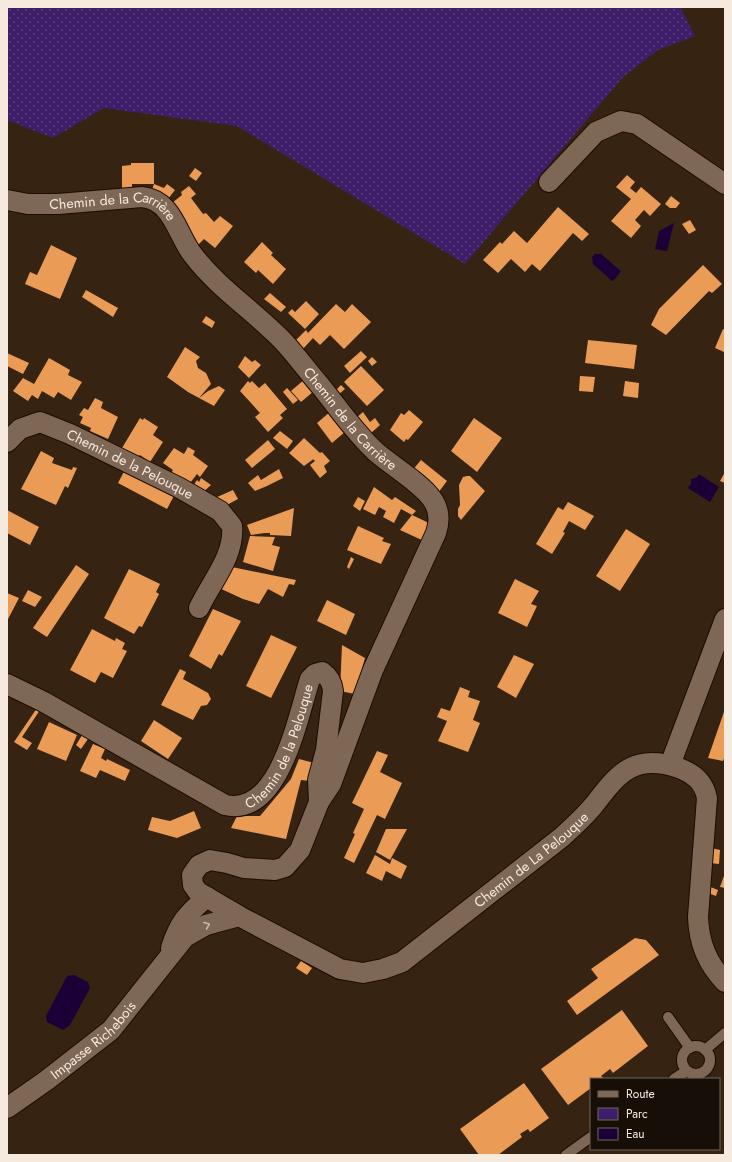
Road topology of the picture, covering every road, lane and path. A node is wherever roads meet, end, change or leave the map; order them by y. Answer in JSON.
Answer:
{"nodes":[{"id":1,"x":549,"y":182,"type":"dead end"},
{"id":2,"x":725,"y":184,"type":"edge"},
{"id":3,"x":7,"y":200,"type":"edge"},
{"id":4,"x":7,"y":442,"type":"edge"},
{"id":5,"x":199,"y":608,"type":"dead end"},
{"id":6,"x":725,"y":619,"type":"edge"},
{"id":7,"x":7,"y":684,"type":"edge"},
{"id":8,"x":670,"y":765,"type":"junction"},
{"id":9,"x":319,"y":802,"type":"junction"},
{"id":10,"x":199,"y":865,"type":"joint"},
{"id":11,"x":207,"y":897,"type":"junction"},
{"id":12,"x":239,"y":916,"type":"junction"},
{"id":13,"x":168,"y":960,"type":"junction"},
{"id":14,"x":725,"y":982,"type":"edge"},
{"id":15,"x":668,"y":1017,"type":"dead end"},
{"id":16,"x":725,"y":1034,"type":"edge"},
{"id":17,"x":690,"y":1048,"type":"junction"},
{"id":18,"x":705,"y":1050,"type":"junction"},
{"id":19,"x":686,"y":1071,"type":"junction"},
{"id":20,"x":676,"y":1078,"type":"edge"},
{"id":21,"x":7,"y":1108,"type":"edge"},
{"id":22,"x":590,"y":1139,"type":"edge"},
{"id":23,"x":566,"y":1155,"type":"edge"}],
"edges":[{"from":1,"to":2,"type":"street"},
{"from":3,"to":9,"type":"street","name":"Chemin de la Carrière"},
{"from":4,"to":5,"type":"street","name":"Chemin de la Pelouque"},
{"from":6,"to":8,"type":"street"},
{"from":7,"to":9,"type":"street","name":"Chemin de la Pelouque"},
{"from":8,"to":12,"type":"street","name":"Chemin de La Pelouque"},
{"from":8,"to":14,"type":"street","name":"Chemin de La Pelouque"},
{"from":9,"to":10,"type":"street","name":"Chemin de la Pelouque"},
{"from":10,"to":11,"type":"street","name":"Chemin de La Pelouque"},
{"from":11,"to":12,"type":"street","name":"Chemin de La Pelouque"},
{"from":11,"to":13,"type":"street","name":"Impasse Richebois"},
{"from":13,"to":12,"type":"street","name":"Impasse Richebois","one_way":true},
{"from":13,"to":21,"type":"street","name":"Impasse Richebois"},
{"from":15,"to":17,"type":"lane"},
{"from":16,"to":18,"type":"lane"},
{"from":17,"to":18,"type":"lane"},
{"from":17,"to":19,"type":"lane"},
{"from":18,"to":19,"type":"lane"},
{"from":19,"to":20,"type":"lane"},
{"from":22,"to":23,"type":"lane"}]}
